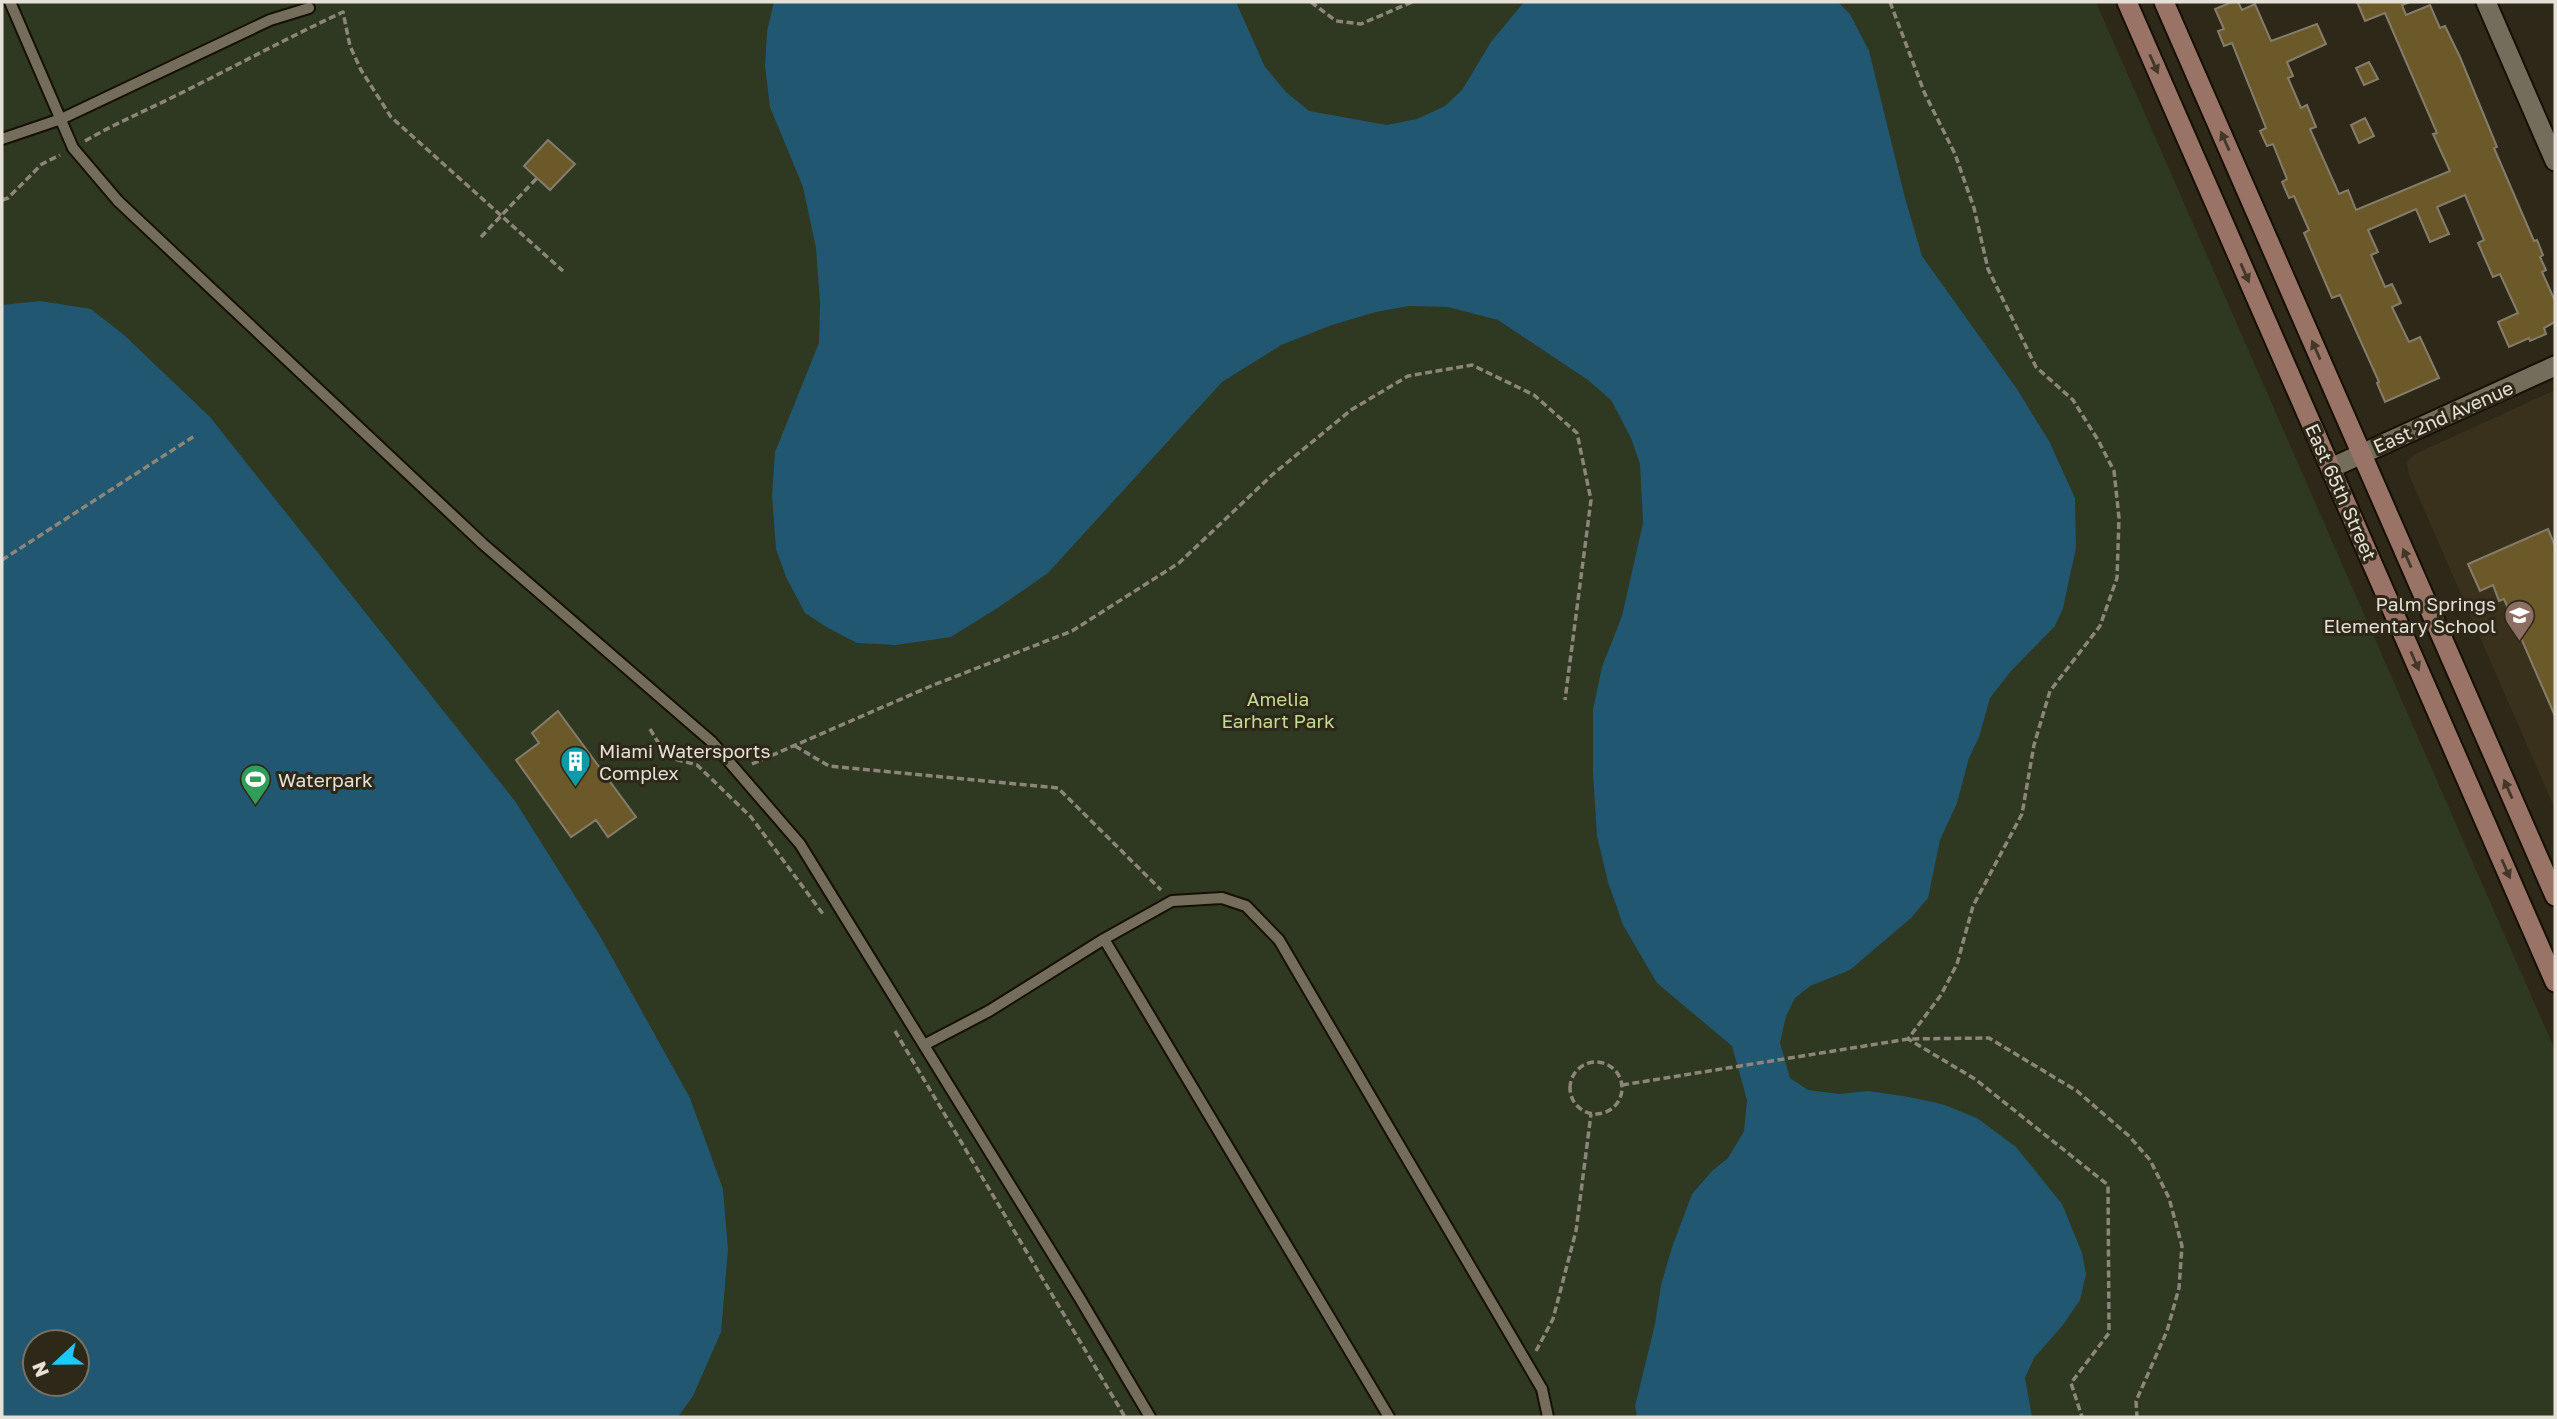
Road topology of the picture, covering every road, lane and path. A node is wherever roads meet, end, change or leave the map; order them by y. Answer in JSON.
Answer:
{"nodes":[{"id":1,"x":10,"y":2,"type":"edge"},
{"id":2,"x":1311,"y":2,"type":"edge"},
{"id":3,"x":1412,"y":2,"type":"edge"},
{"id":4,"x":1890,"y":2,"type":"edge"},
{"id":5,"x":2127,"y":2,"type":"edge"},
{"id":6,"x":2164,"y":2,"type":"edge"},
{"id":7,"x":2486,"y":2,"type":"edge"},
{"id":8,"x":309,"y":8,"type":"dead end"},
{"id":9,"x":61,"y":119,"type":"junction"},
{"id":10,"x":2,"y":139,"type":"edge"},
{"id":11,"x":73,"y":148,"type":"junction"},
{"id":12,"x":2555,"y":162,"type":"edge"},
{"id":13,"x":537,"y":178,"type":"dead end"},
{"id":14,"x":2,"y":200,"type":"edge"},
{"id":15,"x":502,"y":215,"type":"junction"},
{"id":16,"x":481,"y":237,"type":"dead end"},
{"id":17,"x":563,"y":271,"type":"dead end"},
{"id":18,"x":2555,"y":366,"type":"edge"},
{"id":19,"x":196,"y":435,"type":"dead end"},
{"id":20,"x":2362,"y":454,"type":"junction"},
{"id":21,"x":2331,"y":468,"type":"junction"},
{"id":22,"x":2,"y":560,"type":"edge"},
{"id":23,"x":1565,"y":700,"type":"dead end"},
{"id":24,"x":650,"y":729,"type":"dead end"},
{"id":25,"x":795,"y":746,"type":"junction"},
{"id":26,"x":737,"y":771,"type":"junction"},
{"id":27,"x":2555,"y":896,"type":"edge"},
{"id":28,"x":1172,"y":901,"type":"junction"},
{"id":29,"x":825,"y":917,"type":"dead end"},
{"id":30,"x":1104,"y":939,"type":"junction"},
{"id":31,"x":2555,"y":982,"type":"edge"},
{"id":32,"x":895,"y":1031,"type":"dead end"},
{"id":33,"x":1908,"y":1039,"type":"junction"},
{"id":34,"x":924,"y":1045,"type":"junction"},
{"id":35,"x":1622,"y":1085,"type":"junction"},
{"id":36,"x":1591,"y":1114,"type":"junction"},
{"id":37,"x":1528,"y":1365,"type":"junction"},
{"id":38,"x":1125,"y":1417,"type":"edge"},
{"id":39,"x":1150,"y":1417,"type":"edge"},
{"id":40,"x":1388,"y":1417,"type":"edge"},
{"id":41,"x":1548,"y":1417,"type":"edge"},
{"id":42,"x":2082,"y":1417,"type":"edge"},
{"id":43,"x":2137,"y":1417,"type":"edge"}],
"edges":[{"from":1,"to":9,"type":"lane"},
{"from":2,"to":3,"type":"path"},
{"from":4,"to":33,"type":"path"},
{"from":5,"to":21,"type":"main road","name":"East 65th Street","one_way":true},
{"from":20,"to":6,"type":"main road","name":"East 65th Street","one_way":true},
{"from":7,"to":12,"type":"street"},
{"from":8,"to":9,"type":"lane"},
{"from":9,"to":10,"type":"lane"},
{"from":9,"to":11,"type":"lane"},
{"from":11,"to":14,"type":"path"},
{"from":11,"to":15,"type":"path"},
{"from":11,"to":26,"type":"lane"},
{"from":13,"to":15,"type":"path"},
{"from":15,"to":16,"type":"path"},
{"from":15,"to":17,"type":"path"},
{"from":18,"to":20,"type":"street","name":"East 2nd Avenue"},
{"from":19,"to":22,"type":"path"},
{"from":20,"to":21,"type":"street","name":"East 2nd Avenue"},
{"from":27,"to":20,"type":"main road","name":"East 65th Street","one_way":true},
{"from":21,"to":31,"type":"main road","name":"East 65th Street","one_way":true},
{"from":23,"to":25,"type":"path"},
{"from":24,"to":29,"type":"path"},
{"from":25,"to":26,"type":"path"},
{"from":25,"to":28,"type":"path"},
{"from":26,"to":34,"type":"lane"},
{"from":28,"to":30,"type":"lane"},
{"from":28,"to":37,"type":"lane"},
{"from":30,"to":34,"type":"lane"},
{"from":30,"to":40,"type":"lane"},
{"from":32,"to":38,"type":"path"},
{"from":33,"to":35,"type":"path"},
{"from":33,"to":42,"type":"path"},
{"from":33,"to":43,"type":"path"},
{"from":34,"to":39,"type":"lane"},
{"from":35,"to":36,"type":"path"},
{"from":35,"to":36,"type":"path"},
{"from":36,"to":37,"type":"path"},
{"from":37,"to":41,"type":"lane"}]}
